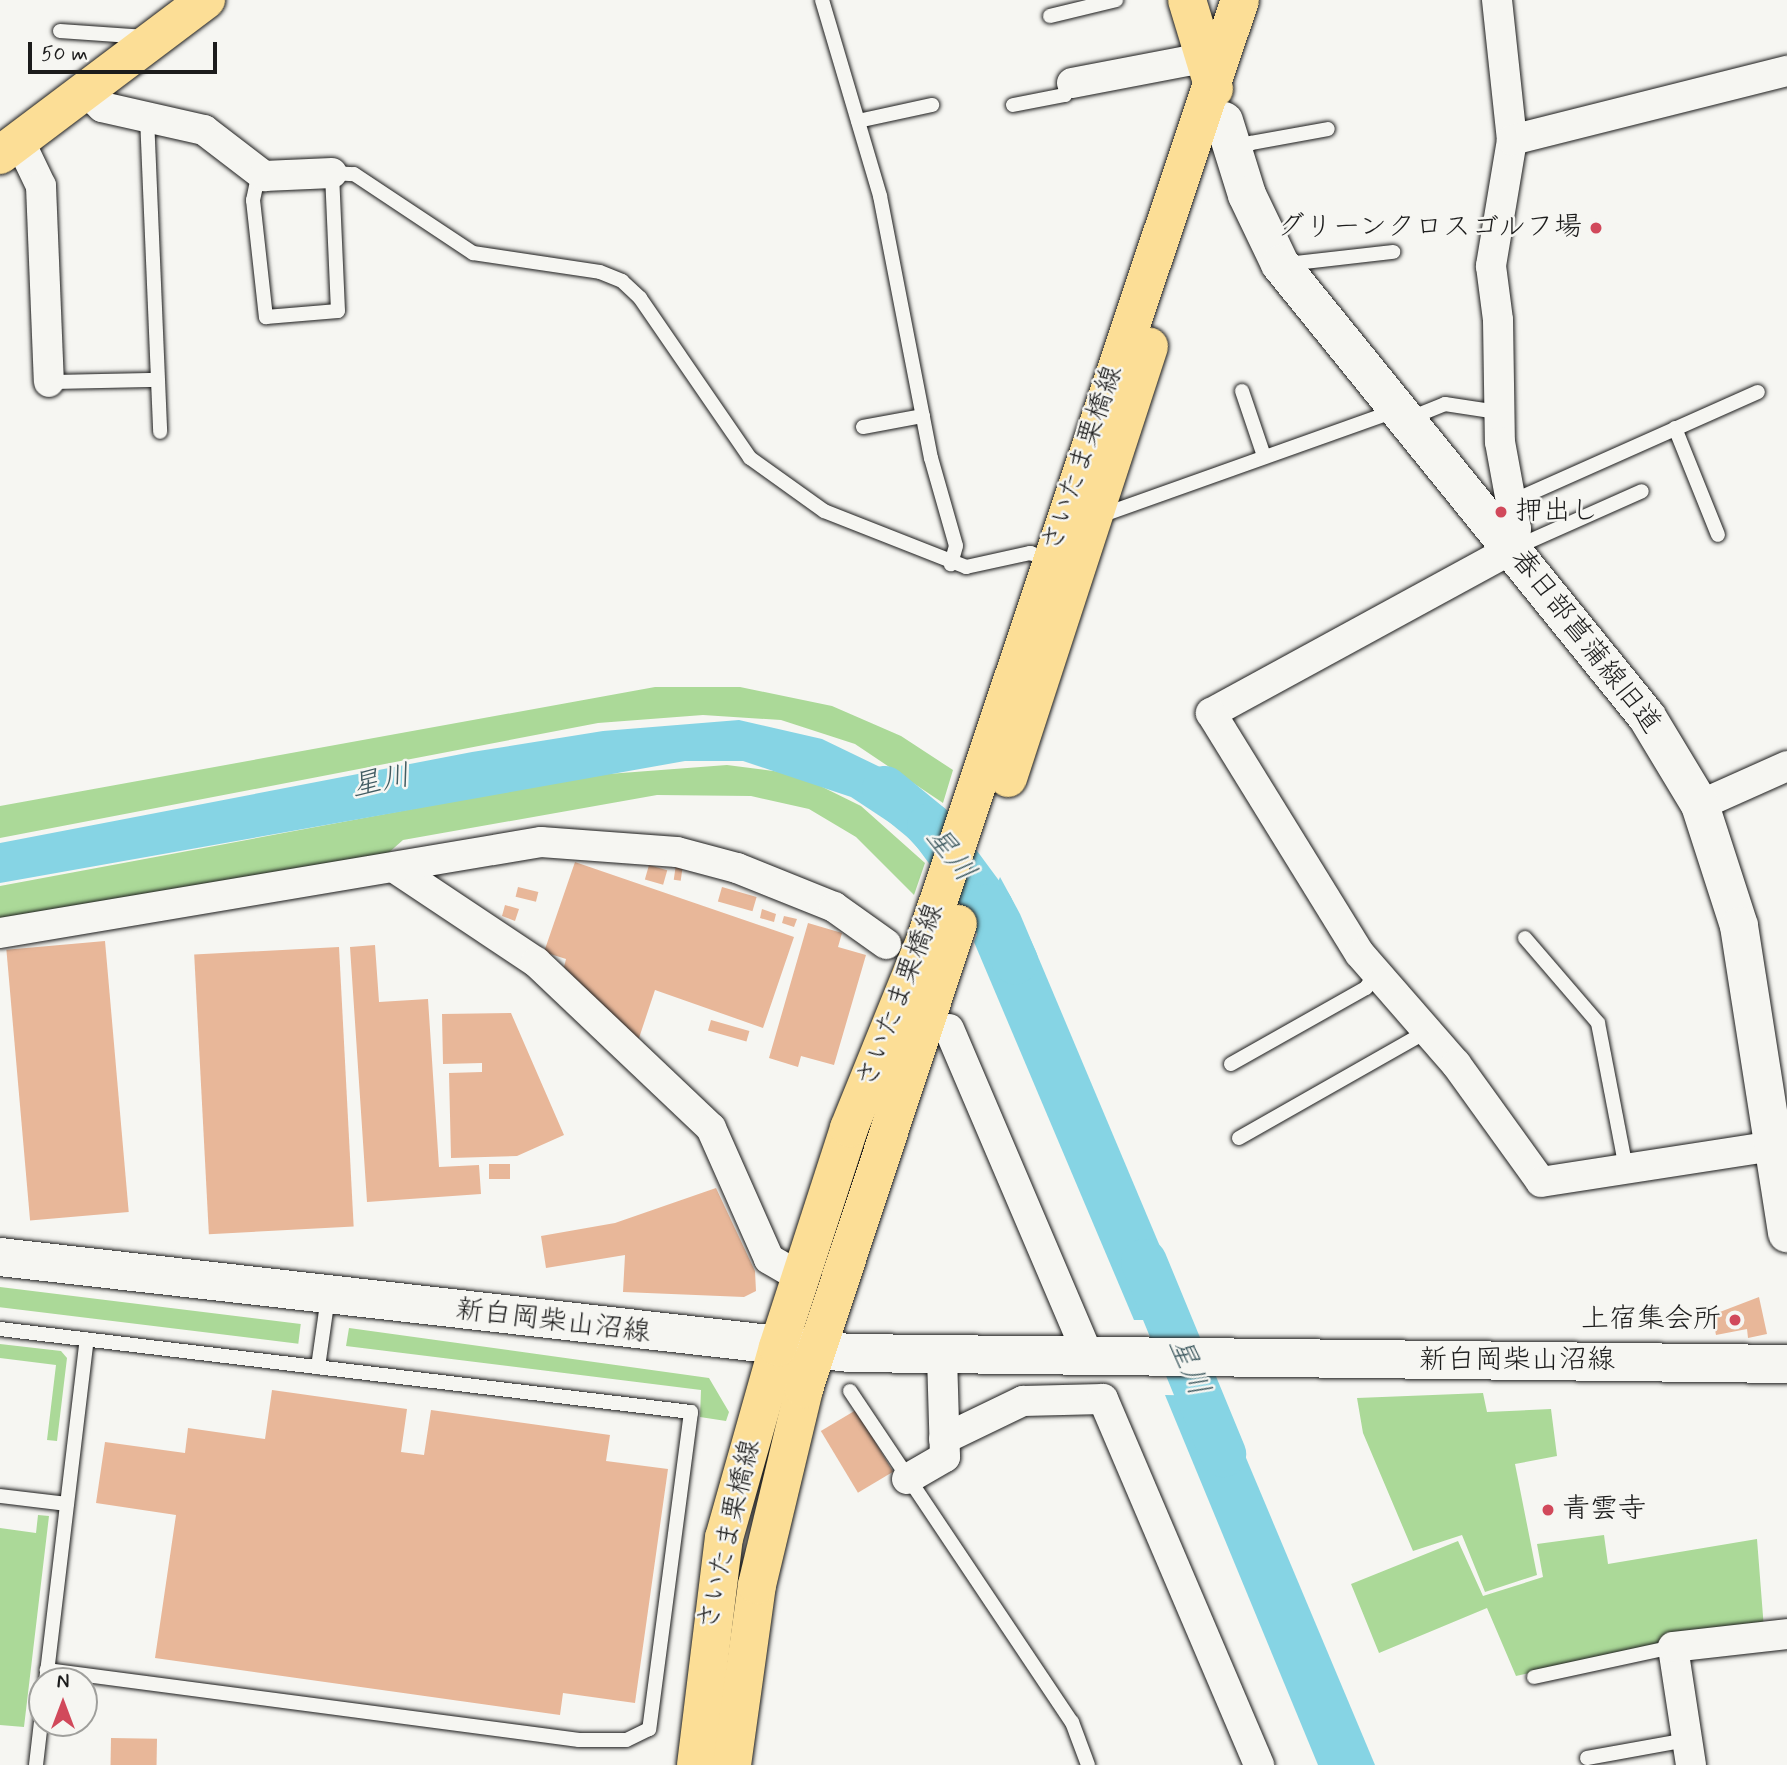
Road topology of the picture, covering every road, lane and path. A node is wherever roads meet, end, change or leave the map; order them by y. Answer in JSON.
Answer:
{"nodes":[{"id":1,"x":206,"y":0,"type":"edge"},
{"id":2,"x":822,"y":0,"type":"edge"},
{"id":3,"x":1116,"y":0,"type":"edge"},
{"id":4,"x":1187,"y":0,"type":"edge"},
{"id":5,"x":1240,"y":0,"type":"edge"},
{"id":6,"x":1268,"y":0,"type":"edge"},
{"id":7,"x":1496,"y":0,"type":"edge"},
{"id":8,"x":1050,"y":16,"type":"dead end"},
{"id":9,"x":60,"y":31,"type":"dead end"},
{"id":10,"x":152,"y":42,"type":"junction"},
{"id":11,"x":1207,"y":66,"type":"junction"},
{"id":12,"x":1787,"y":71,"type":"edge"},
{"id":13,"x":1072,"y":83,"type":"joint"},
{"id":14,"x":84,"y":90,"type":"junction"},
{"id":15,"x":932,"y":106,"type":"dead end"},
{"id":16,"x":1013,"y":106,"type":"dead end"},
{"id":17,"x":147,"y":117,"type":"junction"},
{"id":18,"x":858,"y":121,"type":"junction"},
{"id":19,"x":1328,"y":129,"type":"dead end"},
{"id":20,"x":1229,"y":139,"type":"junction"},
{"id":21,"x":1512,"y":140,"type":"junction"},
{"id":22,"x":5,"y":151,"type":"edge"},
{"id":23,"x":259,"y":172,"type":"junction"},
{"id":24,"x":332,"y":173,"type":"junction"},
{"id":25,"x":1393,"y":252,"type":"dead end"},
{"id":26,"x":1280,"y":264,"type":"junction"},
{"id":27,"x":155,"y":380,"type":"junction"},
{"id":28,"x":49,"y":382,"type":"joint"},
{"id":29,"x":1242,"y":391,"type":"dead end"},
{"id":30,"x":1758,"y":392,"type":"dead end"},
{"id":31,"x":1497,"y":412,"type":"junction"},
{"id":32,"x":923,"y":416,"type":"junction"},
{"id":33,"x":1400,"y":416,"type":"junction"},
{"id":34,"x":863,"y":427,"type":"dead end"},
{"id":35,"x":1675,"y":428,"type":"junction"},
{"id":36,"x":160,"y":432,"type":"dead end"},
{"id":37,"x":1264,"y":456,"type":"junction"},
{"id":38,"x":1642,"y":491,"type":"dead end"},
{"id":39,"x":1513,"y":501,"type":"junction"},
{"id":40,"x":1092,"y":518,"type":"junction"},
{"id":41,"x":1718,"y":535,"type":"dead end"},
{"id":42,"x":1512,"y":549,"type":"junction"},
{"id":43,"x":1048,"y":559,"type":"junction"},
{"id":44,"x":951,"y":564,"type":"junction"},
{"id":45,"x":1787,"y":766,"type":"edge"},
{"id":46,"x":989,"y":796,"type":"junction"},
{"id":47,"x":1700,"y":805,"type":"junction"},
{"id":48,"x":398,"y":870,"type":"junction"},
{"id":49,"x":0,"y":933,"type":"edge"},
{"id":50,"x":1525,"y":938,"type":"dead end"},
{"id":51,"x":887,"y":944,"type":"dead end"},
{"id":52,"x":934,"y":956,"type":"junction"},
{"id":53,"x":1376,"y":972,"type":"junction"},
{"id":54,"x":949,"y":1029,"type":"dead end"},
{"id":55,"x":1427,"y":1031,"type":"junction"},
{"id":56,"x":1231,"y":1064,"type":"dead end"},
{"id":57,"x":1239,"y":1138,"type":"dead end"},
{"id":58,"x":1780,"y":1143,"type":"edge"},
{"id":59,"x":1626,"y":1169,"type":"junction"},
{"id":60,"x":1787,"y":1233,"type":"edge"},
{"id":61,"x":0,"y":1257,"type":"edge"},
{"id":62,"x":800,"y":1277,"type":"junction"},
{"id":63,"x":328,"y":1295,"type":"junction"},
{"id":64,"x":0,"y":1329,"type":"edge"},
{"id":65,"x":87,"y":1339,"type":"junction"},
{"id":66,"x":778,"y":1348,"type":"junction"},
{"id":67,"x":816,"y":1350,"type":"junction"},
{"id":68,"x":942,"y":1357,"type":"junction"},
{"id":69,"x":1098,"y":1358,"type":"junction"},
{"id":70,"x":1787,"y":1364,"type":"edge"},
{"id":71,"x":318,"y":1367,"type":"junction"},
{"id":72,"x":850,"y":1391,"type":"dead end"},
{"id":73,"x":944,"y":1439,"type":"junction"},
{"id":74,"x":907,"y":1479,"type":"junction"},
{"id":75,"x":0,"y":1496,"type":"edge"},
{"id":76,"x":67,"y":1504,"type":"junction"},
{"id":77,"x":1787,"y":1634,"type":"edge"},
{"id":78,"x":1673,"y":1647,"type":"junction"},
{"id":79,"x":48,"y":1667,"type":"edge"},
{"id":80,"x":1534,"y":1677,"type":"dead end"},
{"id":81,"x":98,"y":1682,"type":"edge"},
{"id":82,"x":39,"y":1737,"type":"edge"},
{"id":83,"x":1689,"y":1753,"type":"edge"},
{"id":84,"x":1587,"y":1758,"type":"dead end"},
{"id":85,"x":36,"y":1765,"type":"edge"},
{"id":86,"x":696,"y":1765,"type":"edge"},
{"id":87,"x":732,"y":1765,"type":"edge"},
{"id":88,"x":1087,"y":1765,"type":"edge"},
{"id":89,"x":1259,"y":1765,"type":"edge"}],
"edges":[{"from":1,"to":10,"type":"main road"},
{"from":2,"to":18,"type":"lane"},
{"from":3,"to":8,"type":"lane"},
{"from":4,"to":11,"type":"main road"},
{"from":5,"to":11,"type":"main road","name":"さいたま栗橋線"},
{"from":6,"to":20,"type":"main road","name":"さいたま栗橋線"},
{"from":7,"to":21,"type":"street"},
{"from":9,"to":10,"type":"lane"},
{"from":10,"to":14,"type":"main road"},
{"from":11,"to":13,"type":"street"},
{"from":11,"to":20,"type":"main road"},
{"from":11,"to":43,"type":"main road","name":"さいたま栗橋線"},
{"from":12,"to":21,"type":"street"},
{"from":13,"to":16,"type":"lane"},
{"from":14,"to":17,"type":"street"},
{"from":14,"to":22,"type":"main road"},
{"from":15,"to":18,"type":"lane"},
{"from":17,"to":23,"type":"street"},
{"from":17,"to":27,"type":"lane"},
{"from":18,"to":32,"type":"lane"},
{"from":19,"to":20,"type":"lane"},
{"from":20,"to":26,"type":"street","name":"春日部菖蒲線旧道"},
{"from":20,"to":40,"type":"main road","name":"さいたま栗橋線"},
{"from":21,"to":31,"type":"street"},
{"from":22,"to":28,"type":"street"},
{"from":23,"to":24,"type":"street"},
{"from":23,"to":24,"type":"lane"},
{"from":24,"to":44,"type":"lane"},
{"from":25,"to":26,"type":"lane"},
{"from":26,"to":33,"type":"street","name":"春日部菖蒲線旧道"},
{"from":27,"to":28,"type":"lane"},
{"from":27,"to":36,"type":"lane"},
{"from":29,"to":37,"type":"lane"},
{"from":30,"to":35,"type":"lane"},
{"from":31,"to":33,"type":"lane"},
{"from":31,"to":39,"type":"street"},
{"from":32,"to":34,"type":"lane"},
{"from":32,"to":44,"type":"lane"},
{"from":33,"to":37,"type":"lane"},
{"from":33,"to":42,"type":"street","name":"春日部菖蒲線旧道"},
{"from":35,"to":39,"type":"lane"},
{"from":35,"to":41,"type":"lane"},
{"from":37,"to":40,"type":"lane"},
{"from":38,"to":42,"type":"lane"},
{"from":39,"to":42,"type":"street"},
{"from":40,"to":46,"type":"main road","name":"さいたま栗橋線"},
{"from":42,"to":47,"type":"street","name":"春日部菖蒲線旧道"},
{"from":42,"to":53,"type":"street"},
{"from":43,"to":44,"type":"lane"},
{"from":43,"to":46,"type":"main road","name":"さいたま栗橋線"},
{"from":45,"to":47,"type":"street"},
{"from":46,"to":52,"type":"main road","name":"さいたま栗橋線"},
{"from":47,"to":58,"type":"street","name":"春日部菖蒲線旧道"},
{"from":48,"to":49,"type":"street"},
{"from":48,"to":51,"type":"street"},
{"from":48,"to":62,"type":"street"},
{"from":50,"to":59,"type":"lane"},
{"from":52,"to":62,"type":"main road","name":"さいたま栗橋線"},
{"from":52,"to":67,"type":"main road","name":"さいたま栗橋線"},
{"from":53,"to":55,"type":"street"},
{"from":53,"to":56,"type":"lane"},
{"from":54,"to":69,"type":"street"},
{"from":55,"to":57,"type":"lane"},
{"from":55,"to":59,"type":"street"},
{"from":58,"to":59,"type":"street"},
{"from":58,"to":60,"type":"street","name":"春日部菖蒲線旧道"},
{"from":61,"to":63,"type":"street","name":"新白岡柴山沼線"},
{"from":62,"to":66,"type":"main road","name":"さいたま栗橋線"},
{"from":63,"to":66,"type":"street","name":"新白岡柴山沼線"},
{"from":63,"to":71,"type":"lane"},
{"from":64,"to":65,"type":"lane"},
{"from":65,"to":71,"type":"lane"},
{"from":65,"to":76,"type":"lane"},
{"from":66,"to":67,"type":"street","name":"新白岡柴山沼線"},
{"from":66,"to":86,"type":"main road","name":"さいたま栗橋線"},
{"from":67,"to":68,"type":"street","name":"新白岡柴山沼線"},
{"from":67,"to":87,"type":"main road","name":"さいたま栗橋線"},
{"from":68,"to":69,"type":"street","name":"新白岡柴山沼線"},
{"from":68,"to":73,"type":"street"},
{"from":69,"to":70,"type":"street","name":"新白岡柴山沼線"},
{"from":71,"to":81,"type":"lane"},
{"from":72,"to":74,"type":"lane"},
{"from":73,"to":74,"type":"street"},
{"from":73,"to":89,"type":"street"},
{"from":74,"to":88,"type":"lane"},
{"from":75,"to":76,"type":"lane"},
{"from":76,"to":79,"type":"lane"},
{"from":77,"to":78,"type":"street"},
{"from":78,"to":80,"type":"lane"},
{"from":78,"to":83,"type":"street"},
{"from":82,"to":85,"type":"lane"},
{"from":83,"to":84,"type":"lane"}]}
